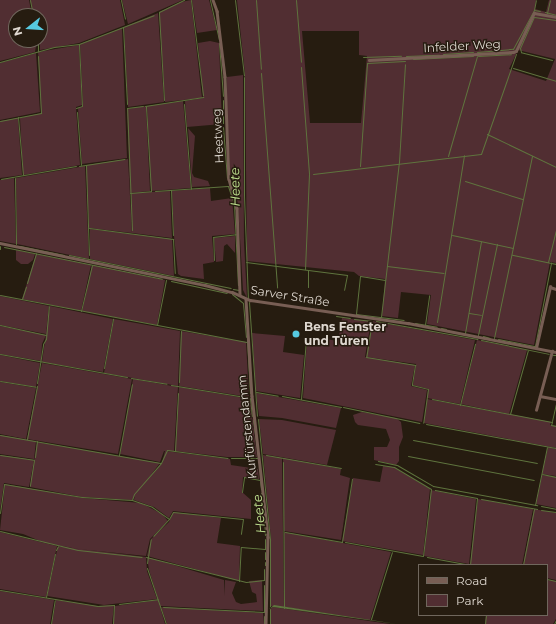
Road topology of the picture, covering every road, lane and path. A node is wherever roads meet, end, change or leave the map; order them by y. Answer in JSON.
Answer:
{"nodes":[{"id":1,"x":213,"y":0,"type":"edge"},
{"id":2,"x":556,"y":18,"type":"edge"},
{"id":3,"x":369,"y":60,"type":"dead end"},
{"id":4,"x":0,"y":243,"type":"edge"},
{"id":5,"x":556,"y":289,"type":"edge"},
{"id":6,"x":240,"y":296,"type":"junction"},
{"id":7,"x":246,"y":299,"type":"junction"},
{"id":8,"x":536,"y":348,"type":"junction"},
{"id":9,"x":552,"y":352,"type":"junction"},
{"id":10,"x":556,"y":352,"type":"edge"},
{"id":11,"x":540,"y":396,"type":"junction"},
{"id":12,"x":556,"y":399,"type":"edge"},
{"id":13,"x":536,"y":410,"type":"dead end"},
{"id":14,"x":266,"y":624,"type":"edge"}],
"edges":[{"from":1,"to":6,"type":"street","name":"Heetweg"},
{"from":2,"to":3,"type":"street","name":"Infelder Weg"},
{"from":4,"to":6,"type":"street","name":"Sarver Straße"},
{"from":5,"to":8,"type":"street"},
{"from":6,"to":7,"type":"street","name":"Sarver Straße"},
{"from":7,"to":8,"type":"street","name":"Sarver Straße"},
{"from":7,"to":14,"type":"street","name":"Kurfürstendamm"},
{"from":8,"to":9,"type":"street","name":"Sarver Straße"},
{"from":9,"to":10,"type":"street","name":"Sarver Straße"},
{"from":9,"to":11,"type":"street"},
{"from":11,"to":12,"type":"street"},
{"from":11,"to":13,"type":"street"}]}
